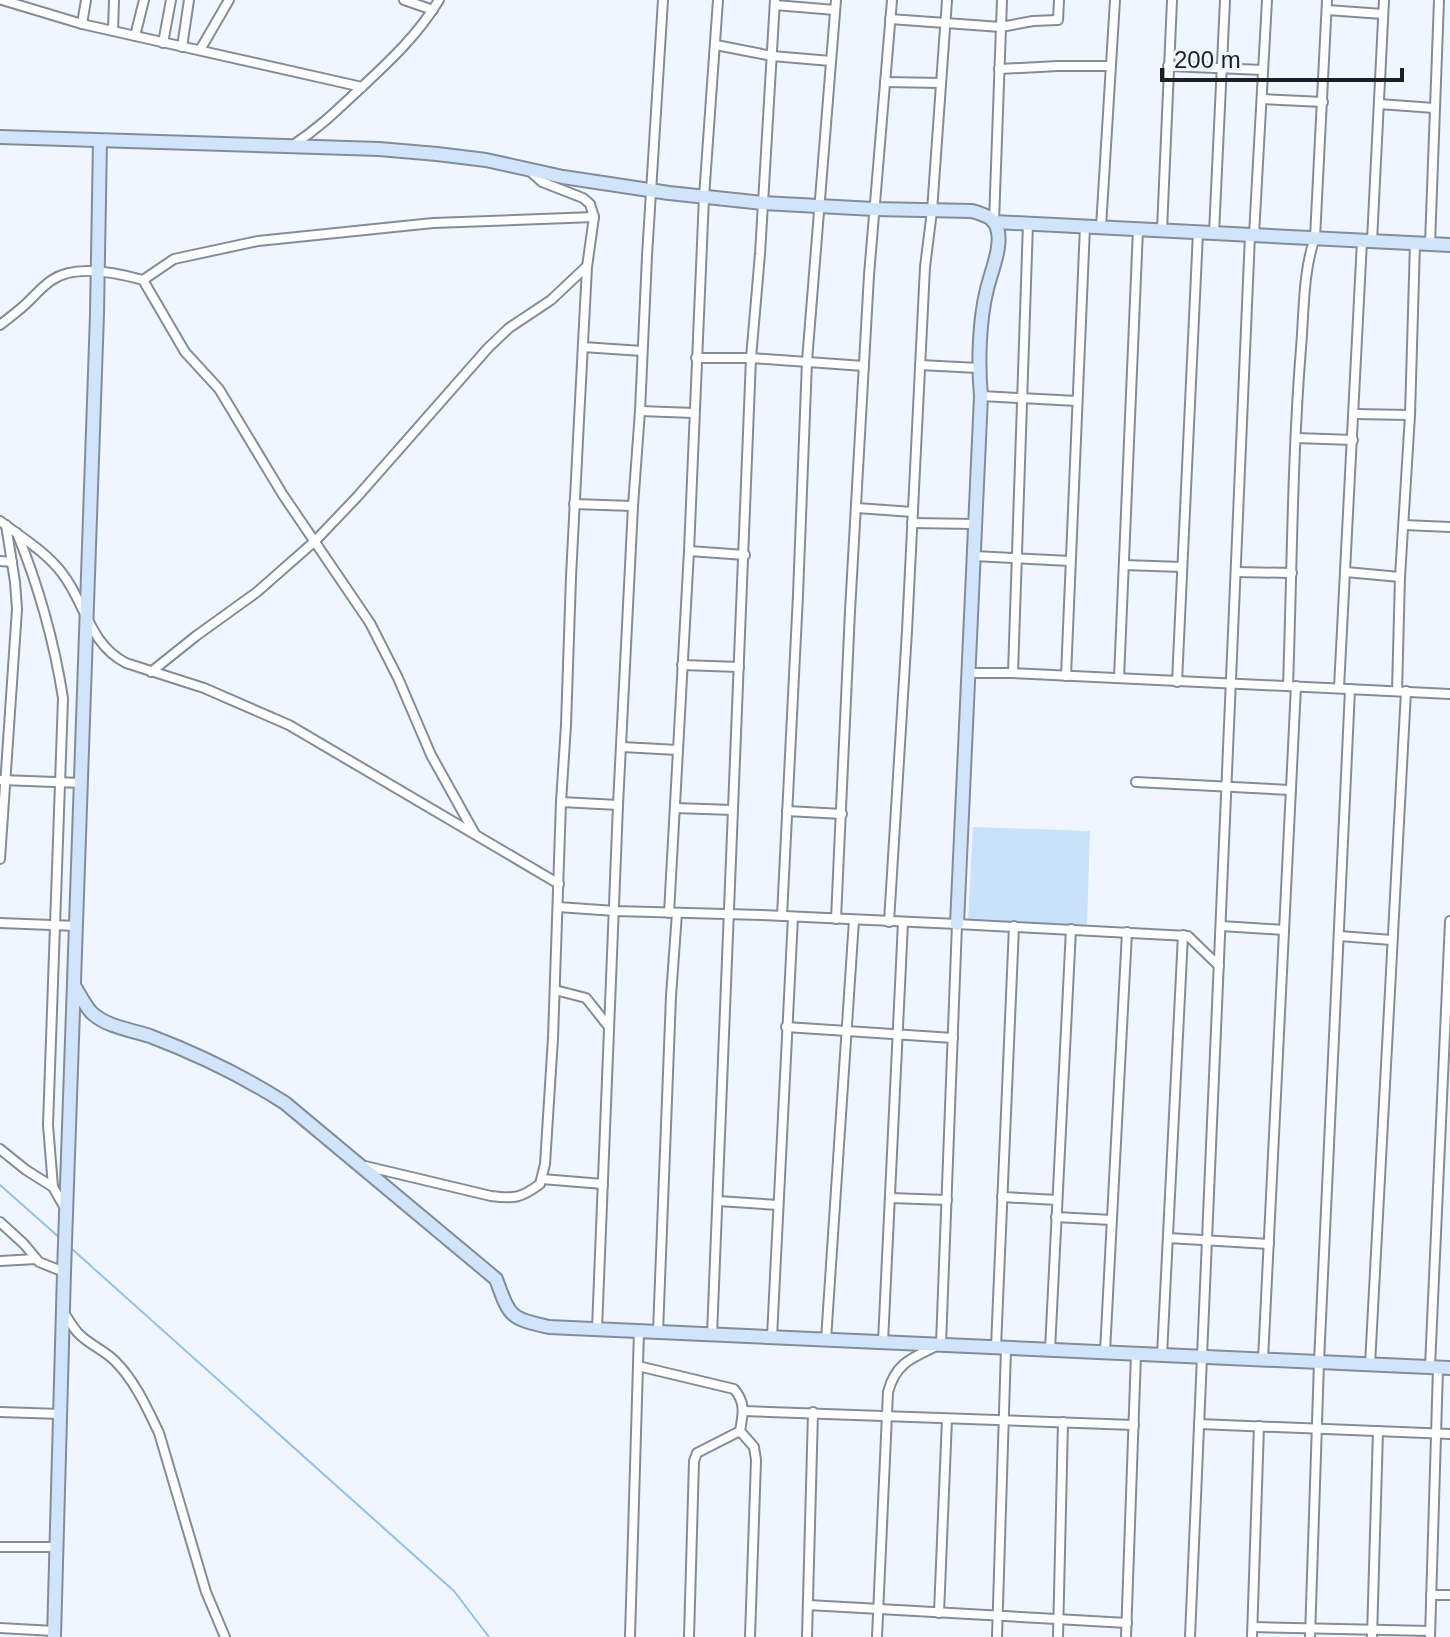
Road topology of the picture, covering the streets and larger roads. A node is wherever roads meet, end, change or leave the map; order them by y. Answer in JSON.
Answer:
{"nodes":[{"id":1,"x":2,"y":0,"type":"edge"},
{"id":2,"x":39,"y":0,"type":"edge"},
{"id":3,"x":86,"y":0,"type":"edge"},
{"id":4,"x":114,"y":0,"type":"edge"},
{"id":5,"x":144,"y":0,"type":"edge"},
{"id":6,"x":171,"y":0,"type":"edge"},
{"id":7,"x":189,"y":0,"type":"edge"},
{"id":8,"x":229,"y":0,"type":"edge"},
{"id":9,"x":404,"y":0,"type":"edge"},
{"id":10,"x":439,"y":0,"type":"edge"},
{"id":11,"x":663,"y":0,"type":"edge"},
{"id":12,"x":718,"y":0,"type":"edge"},
{"id":13,"x":892,"y":0,"type":"edge"},
{"id":14,"x":947,"y":0,"type":"edge"},
{"id":15,"x":1002,"y":0,"type":"edge"},
{"id":16,"x":1059,"y":0,"type":"edge"},
{"id":17,"x":1115,"y":0,"type":"edge"},
{"id":18,"x":1172,"y":0,"type":"edge"},
{"id":19,"x":1225,"y":0,"type":"edge"},
{"id":20,"x":1267,"y":0,"type":"edge"},
{"id":21,"x":1327,"y":0,"type":"edge"},
{"id":22,"x":1384,"y":0,"type":"edge"},
{"id":23,"x":1439,"y":0,"type":"edge"},
{"id":24,"x":775,"y":3,"type":"edge"},
{"id":25,"x":836,"y":5,"type":"edge"},
{"id":26,"x":37,"y":10,"type":"junction"},
{"id":27,"x":433,"y":10,"type":"junction"},
{"id":28,"x":1327,"y":10,"type":"junction"},
{"id":29,"x":1383,"y":14,"type":"junction"},
{"id":30,"x":890,"y":19,"type":"junction"},
{"id":31,"x":82,"y":24,"type":"junction"},
{"id":32,"x":946,"y":24,"type":"junction"},
{"id":33,"x":1001,"y":27,"type":"junction"},
{"id":34,"x":113,"y":31,"type":"junction"},
{"id":35,"x":135,"y":36,"type":"junction"},
{"id":36,"x":163,"y":43,"type":"junction"},
{"id":37,"x":716,"y":45,"type":"junction"},
{"id":38,"x":182,"y":47,"type":"junction"},
{"id":39,"x":200,"y":50,"type":"junction"},
{"id":40,"x":772,"y":56,"type":"junction"},
{"id":41,"x":831,"y":61,"type":"junction"},
{"id":42,"x":1110,"y":66,"type":"junction"},
{"id":43,"x":1168,"y":66,"type":"junction"},
{"id":44,"x":1222,"y":68,"type":"junction"},
{"id":45,"x":999,"y":69,"type":"junction"},
{"id":46,"x":1263,"y":70,"type":"junction"},
{"id":47,"x":885,"y":82,"type":"junction"},
{"id":48,"x":941,"y":83,"type":"junction"},
{"id":49,"x":362,"y":87,"type":"junction"},
{"id":50,"x":1262,"y":99,"type":"junction"},
{"id":51,"x":1323,"y":102,"type":"junction"},
{"id":52,"x":1379,"y":104,"type":"junction"},
{"id":53,"x":1434,"y":108,"type":"junction"},
{"id":54,"x":0,"y":137,"type":"edge"},
{"id":55,"x":100,"y":141,"type":"junction"},
{"id":56,"x":292,"y":146,"type":"junction"},
{"id":57,"x":527,"y":169,"type":"junction"},
{"id":58,"x":652,"y":191,"type":"junction"},
{"id":59,"x":704,"y":197,"type":"junction"},
{"id":60,"x":763,"y":203,"type":"junction"},
{"id":61,"x":820,"y":206,"type":"junction"},
{"id":62,"x":874,"y":209,"type":"junction"},
{"id":63,"x":932,"y":211,"type":"junction"},
{"id":64,"x":594,"y":217,"type":"junction"},
{"id":65,"x":994,"y":222,"type":"junction"},
{"id":66,"x":1028,"y":223,"type":"junction"},
{"id":67,"x":1085,"y":226,"type":"junction"},
{"id":68,"x":1101,"y":227,"type":"junction"},
{"id":69,"x":1138,"y":229,"type":"junction"},
{"id":70,"x":1162,"y":230,"type":"junction"},
{"id":71,"x":1198,"y":232,"type":"junction"},
{"id":72,"x":1214,"y":233,"type":"junction"},
{"id":73,"x":1252,"y":235,"type":"junction"},
{"id":74,"x":1315,"y":238,"type":"junction"},
{"id":75,"x":1367,"y":241,"type":"junction"},
{"id":76,"x":1415,"y":243,"type":"junction"},
{"id":77,"x":1430,"y":244,"type":"junction"},
{"id":78,"x":1450,"y":245,"type":"edge"},
{"id":79,"x":587,"y":267,"type":"junction"},
{"id":80,"x":98,"y":271,"type":"junction"},
{"id":81,"x":143,"y":280,"type":"junction"},
{"id":82,"x":0,"y":325,"type":"edge"},
{"id":83,"x":583,"y":347,"type":"junction"},
{"id":84,"x":642,"y":351,"type":"junction"},
{"id":85,"x":696,"y":358,"type":"junction"},
{"id":86,"x":751,"y":358,"type":"junction"},
{"id":87,"x":807,"y":361,"type":"junction"},
{"id":88,"x":920,"y":365,"type":"junction"},
{"id":89,"x":864,"y":366,"type":"junction"},
{"id":90,"x":978,"y":368,"type":"junction"},
{"id":91,"x":981,"y":396,"type":"junction"},
{"id":92,"x":1022,"y":397,"type":"junction"},
{"id":93,"x":1077,"y":401,"type":"junction"},
{"id":94,"x":640,"y":411,"type":"junction"},
{"id":95,"x":694,"y":413,"type":"junction"},
{"id":96,"x":1354,"y":414,"type":"junction"},
{"id":97,"x":1410,"y":415,"type":"junction"},
{"id":98,"x":1296,"y":438,"type":"junction"},
{"id":99,"x":1353,"y":440,"type":"junction"},
{"id":100,"x":574,"y":504,"type":"junction"},
{"id":101,"x":633,"y":506,"type":"junction"},
{"id":102,"x":857,"y":508,"type":"junction"},
{"id":103,"x":913,"y":512,"type":"junction"},
{"id":104,"x":3,"y":523,"type":"edge"},
{"id":105,"x":912,"y":523,"type":"junction"},
{"id":106,"x":976,"y":524,"type":"junction"},
{"id":107,"x":1404,"y":525,"type":"junction"},
{"id":108,"x":1450,"y":527,"type":"edge"},
{"id":109,"x":17,"y":533,"type":"junction"},
{"id":110,"x":315,"y":541,"type":"junction"},
{"id":111,"x":689,"y":551,"type":"junction"},
{"id":112,"x":745,"y":555,"type":"junction"},
{"id":113,"x":974,"y":556,"type":"junction"},
{"id":114,"x":1017,"y":559,"type":"junction"},
{"id":115,"x":0,"y":561,"type":"edge"},
{"id":116,"x":1070,"y":561,"type":"junction"},
{"id":117,"x":12,"y":562,"type":"junction"},
{"id":118,"x":1124,"y":565,"type":"junction"},
{"id":119,"x":1182,"y":567,"type":"junction"},
{"id":120,"x":1236,"y":572,"type":"junction"},
{"id":121,"x":1346,"y":572,"type":"junction"},
{"id":122,"x":1292,"y":573,"type":"junction"},
{"id":123,"x":1400,"y":577,"type":"junction"},
{"id":124,"x":87,"y":616,"type":"junction"},
{"id":125,"x":682,"y":665,"type":"junction"},
{"id":126,"x":739,"y":667,"type":"junction"},
{"id":127,"x":151,"y":672,"type":"junction"},
{"id":128,"x":968,"y":673,"type":"junction"},
{"id":129,"x":1013,"y":673,"type":"junction"},
{"id":130,"x":1066,"y":676,"type":"junction"},
{"id":131,"x":1119,"y":678,"type":"junction"},
{"id":132,"x":1177,"y":682,"type":"junction"},
{"id":133,"x":1231,"y":683,"type":"junction"},
{"id":134,"x":1292,"y":686,"type":"junction"},
{"id":135,"x":1339,"y":688,"type":"junction"},
{"id":136,"x":1350,"y":689,"type":"junction"},
{"id":137,"x":1401,"y":691,"type":"junction"},
{"id":138,"x":1450,"y":694,"type":"edge"},
{"id":139,"x":5,"y":725,"type":"edge"},
{"id":140,"x":622,"y":747,"type":"junction"},
{"id":141,"x":678,"y":750,"type":"junction"},
{"id":142,"x":2,"y":780,"type":"edge"},
{"id":143,"x":61,"y":782,"type":"junction"},
{"id":144,"x":1136,"y":782,"type":"dead end"},
{"id":145,"x":82,"y":783,"type":"junction"},
{"id":146,"x":1227,"y":787,"type":"junction"},
{"id":147,"x":1291,"y":790,"type":"junction"},
{"id":148,"x":561,"y":802,"type":"junction"},
{"id":149,"x":618,"y":805,"type":"junction"},
{"id":150,"x":675,"y":808,"type":"junction"},
{"id":151,"x":733,"y":810,"type":"junction"},
{"id":152,"x":787,"y":811,"type":"junction"},
{"id":153,"x":842,"y":814,"type":"junction"},
{"id":154,"x":475,"y":834,"type":"junction"},
{"id":155,"x":0,"y":859,"type":"edge"},
{"id":156,"x":559,"y":884,"type":"junction"},
{"id":157,"x":558,"y":907,"type":"junction"},
{"id":158,"x":615,"y":911,"type":"junction"},
{"id":159,"x":673,"y":913,"type":"junction"},
{"id":160,"x":729,"y":915,"type":"junction"},
{"id":161,"x":782,"y":916,"type":"junction"},
{"id":162,"x":793,"y":917,"type":"junction"},
{"id":163,"x":836,"y":919,"type":"junction"},
{"id":164,"x":854,"y":920,"type":"junction"},
{"id":165,"x":1450,"y":921,"type":"edge"},
{"id":166,"x":889,"y":922,"type":"junction"},
{"id":167,"x":903,"y":922,"type":"junction"},
{"id":168,"x":0,"y":923,"type":"edge"},
{"id":169,"x":957,"y":924,"type":"junction"},
{"id":170,"x":55,"y":926,"type":"junction"},
{"id":171,"x":77,"y":926,"type":"junction"},
{"id":172,"x":1014,"y":926,"type":"junction"},
{"id":173,"x":1221,"y":926,"type":"junction"},
{"id":174,"x":1071,"y":929,"type":"junction"},
{"id":175,"x":1284,"y":930,"type":"junction"},
{"id":176,"x":1127,"y":932,"type":"junction"},
{"id":177,"x":1183,"y":935,"type":"junction"},
{"id":178,"x":1339,"y":936,"type":"junction"},
{"id":179,"x":1392,"y":940,"type":"junction"},
{"id":180,"x":1219,"y":966,"type":"junction"},
{"id":181,"x":75,"y":987,"type":"junction"},
{"id":182,"x":555,"y":990,"type":"junction"},
{"id":183,"x":786,"y":1027,"type":"junction"},
{"id":184,"x":610,"y":1028,"type":"junction"},
{"id":185,"x":847,"y":1031,"type":"junction"},
{"id":186,"x":897,"y":1034,"type":"junction"},
{"id":187,"x":953,"y":1038,"type":"junction"},
{"id":188,"x":0,"y":1149,"type":"edge"},
{"id":189,"x":359,"y":1165,"type":"junction"},
{"id":190,"x":542,"y":1179,"type":"junction"},
{"id":191,"x":603,"y":1184,"type":"junction"},
{"id":192,"x":53,"y":1187,"type":"junction"},
{"id":193,"x":1002,"y":1197,"type":"junction"},
{"id":194,"x":890,"y":1198,"type":"junction"},
{"id":195,"x":947,"y":1200,"type":"junction"},
{"id":196,"x":1057,"y":1200,"type":"junction"},
{"id":197,"x":718,"y":1201,"type":"junction"},
{"id":198,"x":778,"y":1205,"type":"junction"},
{"id":199,"x":67,"y":1210,"type":"junction"},
{"id":200,"x":1056,"y":1217,"type":"junction"},
{"id":201,"x":1112,"y":1220,"type":"junction"},
{"id":202,"x":0,"y":1222,"type":"edge"},
{"id":203,"x":1168,"y":1238,"type":"junction"},
{"id":204,"x":1207,"y":1240,"type":"junction"},
{"id":205,"x":1269,"y":1244,"type":"junction"},
{"id":206,"x":36,"y":1259,"type":"junction"},
{"id":207,"x":0,"y":1261,"type":"edge"},
{"id":208,"x":64,"y":1272,"type":"junction"},
{"id":209,"x":64,"y":1312,"type":"junction"},
{"id":210,"x":597,"y":1329,"type":"junction"},
{"id":211,"x":639,"y":1331,"type":"junction"},
{"id":212,"x":658,"y":1332,"type":"junction"},
{"id":213,"x":712,"y":1335,"type":"junction"},
{"id":214,"x":772,"y":1337,"type":"junction"},
{"id":215,"x":826,"y":1340,"type":"junction"},
{"id":216,"x":883,"y":1342,"type":"junction"},
{"id":217,"x":941,"y":1344,"type":"junction"},
{"id":218,"x":1001,"y":1348,"type":"junction"},
{"id":219,"x":1050,"y":1350,"type":"junction"},
{"id":220,"x":1105,"y":1352,"type":"junction"},
{"id":221,"x":1136,"y":1354,"type":"junction"},
{"id":222,"x":1162,"y":1355,"type":"junction"},
{"id":223,"x":1202,"y":1357,"type":"junction"},
{"id":224,"x":1263,"y":1360,"type":"junction"},
{"id":225,"x":1319,"y":1362,"type":"junction"},
{"id":226,"x":1370,"y":1365,"type":"junction"},
{"id":227,"x":638,"y":1366,"type":"junction"},
{"id":228,"x":1440,"y":1368,"type":"edge"},
{"id":229,"x":744,"y":1411,"type":"junction"},
{"id":230,"x":0,"y":1412,"type":"edge"},
{"id":231,"x":813,"y":1413,"type":"junction"},
{"id":232,"x":61,"y":1414,"type":"junction"},
{"id":233,"x":887,"y":1416,"type":"junction"},
{"id":234,"x":947,"y":1419,"type":"junction"},
{"id":235,"x":1004,"y":1420,"type":"junction"},
{"id":236,"x":1063,"y":1422,"type":"junction"},
{"id":237,"x":1199,"y":1424,"type":"junction"},
{"id":238,"x":1134,"y":1425,"type":"junction"},
{"id":239,"x":1259,"y":1426,"type":"junction"},
{"id":240,"x":1317,"y":1429,"type":"junction"},
{"id":241,"x":740,"y":1431,"type":"junction"},
{"id":242,"x":1378,"y":1431,"type":"junction"},
{"id":243,"x":1436,"y":1433,"type":"junction"},
{"id":244,"x":1450,"y":1434,"type":"edge"},
{"id":245,"x":0,"y":1547,"type":"edge"},
{"id":246,"x":57,"y":1547,"type":"junction"},
{"id":247,"x":1431,"y":1595,"type":"junction"},
{"id":248,"x":1450,"y":1595,"type":"edge"},
{"id":249,"x":808,"y":1605,"type":"junction"},
{"id":250,"x":878,"y":1609,"type":"junction"},
{"id":251,"x":939,"y":1613,"type":"junction"},
{"id":252,"x":998,"y":1616,"type":"junction"},
{"id":253,"x":1058,"y":1619,"type":"junction"},
{"id":254,"x":1127,"y":1623,"type":"junction"},
{"id":255,"x":1253,"y":1627,"type":"junction"},
{"id":256,"x":0,"y":1628,"type":"edge"},
{"id":257,"x":1311,"y":1632,"type":"edge"},
{"id":258,"x":21,"y":1633,"type":"edge"},
{"id":259,"x":1372,"y":1633,"type":"edge"},
{"id":260,"x":54,"y":1634,"type":"edge"},
{"id":261,"x":1430,"y":1634,"type":"edge"},
{"id":262,"x":225,"y":1637,"type":"edge"},
{"id":263,"x":630,"y":1637,"type":"edge"},
{"id":264,"x":689,"y":1637,"type":"edge"},
{"id":265,"x":750,"y":1637,"type":"edge"},
{"id":266,"x":807,"y":1637,"type":"edge"},
{"id":267,"x":877,"y":1637,"type":"edge"},
{"id":268,"x":997,"y":1637,"type":"edge"},
{"id":269,"x":1058,"y":1637,"type":"edge"},
{"id":270,"x":1126,"y":1637,"type":"edge"},
{"id":271,"x":1190,"y":1637,"type":"edge"},
{"id":272,"x":1252,"y":1637,"type":"edge"}],
"edges":[{"from":1,"to":26,"type":"street"},
{"from":2,"to":26,"type":"street"},
{"from":3,"to":31,"type":"street"},
{"from":4,"to":34,"type":"street"},
{"from":5,"to":35,"type":"street"},
{"from":6,"to":36,"type":"street"},
{"from":7,"to":38,"type":"street"},
{"from":8,"to":39,"type":"street"},
{"from":9,"to":27,"type":"street"},
{"from":10,"to":27,"type":"street"},
{"from":11,"to":58,"type":"street"},
{"from":12,"to":37,"type":"street"},
{"from":13,"to":30,"type":"street"},
{"from":14,"to":32,"type":"street"},
{"from":15,"to":33,"type":"street"},
{"from":16,"to":33,"type":"street"},
{"from":17,"to":42,"type":"street"},
{"from":18,"to":43,"type":"street"},
{"from":19,"to":44,"type":"street"},
{"from":20,"to":46,"type":"street"},
{"from":21,"to":28,"type":"street"},
{"from":22,"to":29,"type":"street"},
{"from":23,"to":53,"type":"street"},
{"from":24,"to":25,"type":"street"},
{"from":24,"to":40,"type":"street"},
{"from":25,"to":41,"type":"street"},
{"from":26,"to":31,"type":"street"},
{"from":27,"to":49,"type":"street"},
{"from":28,"to":29,"type":"street"},
{"from":28,"to":51,"type":"street"},
{"from":29,"to":52,"type":"street"},
{"from":30,"to":32,"type":"street"},
{"from":30,"to":47,"type":"street"},
{"from":31,"to":34,"type":"street"},
{"from":32,"to":33,"type":"street"},
{"from":32,"to":48,"type":"street"},
{"from":33,"to":45,"type":"street"},
{"from":34,"to":35,"type":"street"},
{"from":35,"to":36,"type":"street"},
{"from":36,"to":38,"type":"street"},
{"from":37,"to":40,"type":"street"},
{"from":37,"to":59,"type":"street"},
{"from":38,"to":39,"type":"street"},
{"from":39,"to":49,"type":"street"},
{"from":40,"to":41,"type":"street"},
{"from":40,"to":60,"type":"street"},
{"from":41,"to":61,"type":"street"},
{"from":42,"to":45,"type":"street"},
{"from":42,"to":68,"type":"street"},
{"from":43,"to":44,"type":"street"},
{"from":43,"to":70,"type":"street"},
{"from":44,"to":46,"type":"street"},
{"from":44,"to":72,"type":"street"},
{"from":45,"to":65,"type":"street"},
{"from":46,"to":50,"type":"street"},
{"from":47,"to":48,"type":"street"},
{"from":47,"to":62,"type":"street"},
{"from":48,"to":63,"type":"street"},
{"from":49,"to":56,"type":"street"},
{"from":50,"to":51,"type":"street"},
{"from":50,"to":73,"type":"street"},
{"from":51,"to":74,"type":"street"},
{"from":52,"to":53,"type":"street"},
{"from":52,"to":75,"type":"street"},
{"from":53,"to":77,"type":"street"},
{"from":54,"to":55,"type":"street"},
{"from":55,"to":56,"type":"street"},
{"from":55,"to":80,"type":"street"},
{"from":56,"to":57,"type":"street"},
{"from":57,"to":58,"type":"street"},
{"from":57,"to":64,"type":"street"},
{"from":58,"to":59,"type":"street"},
{"from":58,"to":84,"type":"street"},
{"from":59,"to":60,"type":"street"},
{"from":59,"to":85,"type":"street"},
{"from":60,"to":61,"type":"street"},
{"from":60,"to":86,"type":"street"},
{"from":61,"to":62,"type":"street"},
{"from":61,"to":87,"type":"street"},
{"from":62,"to":63,"type":"street"},
{"from":62,"to":89,"type":"street"},
{"from":63,"to":65,"type":"street"},
{"from":63,"to":88,"type":"street"},
{"from":64,"to":79,"type":"street"},
{"from":64,"to":81,"type":"street"},
{"from":65,"to":66,"type":"street"},
{"from":65,"to":90,"type":"street"},
{"from":66,"to":67,"type":"street"},
{"from":66,"to":92,"type":"street"},
{"from":67,"to":68,"type":"street"},
{"from":67,"to":93,"type":"street"},
{"from":68,"to":69,"type":"street"},
{"from":69,"to":70,"type":"street"},
{"from":69,"to":118,"type":"street"},
{"from":70,"to":71,"type":"street"},
{"from":71,"to":72,"type":"street"},
{"from":71,"to":119,"type":"street"},
{"from":72,"to":73,"type":"street"},
{"from":73,"to":74,"type":"street"},
{"from":73,"to":120,"type":"street"},
{"from":74,"to":75,"type":"street"},
{"from":74,"to":98,"type":"street"},
{"from":75,"to":76,"type":"street"},
{"from":75,"to":96,"type":"street"},
{"from":76,"to":77,"type":"street"},
{"from":76,"to":97,"type":"street"},
{"from":77,"to":78,"type":"street"},
{"from":79,"to":83,"type":"street"},
{"from":79,"to":110,"type":"street"},
{"from":80,"to":81,"type":"street"},
{"from":80,"to":82,"type":"street"},
{"from":80,"to":124,"type":"street"},
{"from":81,"to":110,"type":"street"},
{"from":83,"to":84,"type":"street"},
{"from":83,"to":100,"type":"street"},
{"from":84,"to":94,"type":"street"},
{"from":85,"to":86,"type":"street"},
{"from":85,"to":95,"type":"street"},
{"from":86,"to":87,"type":"street"},
{"from":86,"to":112,"type":"street"},
{"from":87,"to":89,"type":"street"},
{"from":87,"to":152,"type":"street"},
{"from":88,"to":90,"type":"street"},
{"from":88,"to":103,"type":"street"},
{"from":89,"to":102,"type":"street"},
{"from":90,"to":91,"type":"street"},
{"from":91,"to":92,"type":"street"},
{"from":91,"to":106,"type":"street"},
{"from":92,"to":93,"type":"street"},
{"from":92,"to":114,"type":"street"},
{"from":93,"to":116,"type":"street"},
{"from":94,"to":95,"type":"street"},
{"from":94,"to":101,"type":"street"},
{"from":95,"to":111,"type":"street"},
{"from":96,"to":97,"type":"street"},
{"from":96,"to":99,"type":"street"},
{"from":97,"to":107,"type":"street"},
{"from":98,"to":99,"type":"street"},
{"from":98,"to":122,"type":"street"},
{"from":99,"to":121,"type":"street"},
{"from":100,"to":101,"type":"street"},
{"from":100,"to":148,"type":"street"},
{"from":101,"to":140,"type":"street"},
{"from":102,"to":103,"type":"street"},
{"from":102,"to":153,"type":"street"},
{"from":103,"to":105,"type":"street"},
{"from":104,"to":109,"type":"street"},
{"from":104,"to":117,"type":"street"},
{"from":105,"to":106,"type":"street"},
{"from":105,"to":166,"type":"street"},
{"from":106,"to":113,"type":"street"},
{"from":107,"to":108,"type":"street"},
{"from":107,"to":123,"type":"street"},
{"from":109,"to":124,"type":"street"},
{"from":109,"to":143,"type":"street"},
{"from":110,"to":127,"type":"street"},
{"from":110,"to":154,"type":"street"},
{"from":111,"to":112,"type":"street"},
{"from":111,"to":125,"type":"street"},
{"from":112,"to":126,"type":"street"},
{"from":113,"to":114,"type":"street"},
{"from":113,"to":128,"type":"street"},
{"from":114,"to":116,"type":"street"},
{"from":114,"to":129,"type":"street"},
{"from":115,"to":117,"type":"street"},
{"from":116,"to":130,"type":"street"},
{"from":117,"to":139,"type":"street"},
{"from":118,"to":119,"type":"street"},
{"from":118,"to":131,"type":"street"},
{"from":119,"to":132,"type":"street"},
{"from":120,"to":122,"type":"street"},
{"from":120,"to":133,"type":"street"},
{"from":121,"to":123,"type":"street"},
{"from":121,"to":135,"type":"street"},
{"from":122,"to":134,"type":"street"},
{"from":123,"to":137,"type":"street"},
{"from":124,"to":127,"type":"street"},
{"from":124,"to":145,"type":"street"},
{"from":125,"to":126,"type":"street"},
{"from":125,"to":141,"type":"street"},
{"from":126,"to":151,"type":"street"},
{"from":127,"to":154,"type":"street"},
{"from":128,"to":129,"type":"street"},
{"from":128,"to":169,"type":"street"},
{"from":129,"to":130,"type":"street"},
{"from":130,"to":131,"type":"street"},
{"from":131,"to":132,"type":"street"},
{"from":132,"to":133,"type":"street"},
{"from":133,"to":134,"type":"street"},
{"from":133,"to":146,"type":"street"},
{"from":134,"to":135,"type":"street"},
{"from":134,"to":147,"type":"street"},
{"from":135,"to":136,"type":"street"},
{"from":136,"to":137,"type":"street"},
{"from":136,"to":178,"type":"street"},
{"from":137,"to":138,"type":"street"},
{"from":137,"to":179,"type":"street"},
{"from":139,"to":142,"type":"street"},
{"from":140,"to":141,"type":"street"},
{"from":140,"to":149,"type":"street"},
{"from":141,"to":150,"type":"street"},
{"from":142,"to":143,"type":"street"},
{"from":142,"to":155,"type":"street"},
{"from":143,"to":145,"type":"street"},
{"from":143,"to":170,"type":"street"},
{"from":144,"to":146,"type":"street"},
{"from":145,"to":171,"type":"street"},
{"from":146,"to":147,"type":"street"},
{"from":146,"to":173,"type":"street"},
{"from":147,"to":175,"type":"street"},
{"from":148,"to":149,"type":"street"},
{"from":148,"to":156,"type":"street"},
{"from":149,"to":158,"type":"street"},
{"from":150,"to":151,"type":"street"},
{"from":150,"to":159,"type":"street"},
{"from":151,"to":160,"type":"street"},
{"from":152,"to":153,"type":"street"},
{"from":152,"to":161,"type":"street"},
{"from":153,"to":163,"type":"street"},
{"from":154,"to":156,"type":"street"},
{"from":156,"to":157,"type":"street"},
{"from":157,"to":158,"type":"street"},
{"from":157,"to":182,"type":"street"},
{"from":158,"to":159,"type":"street"},
{"from":158,"to":184,"type":"street"},
{"from":159,"to":160,"type":"street"},
{"from":159,"to":212,"type":"street"},
{"from":160,"to":161,"type":"street"},
{"from":160,"to":197,"type":"street"},
{"from":161,"to":162,"type":"street"},
{"from":162,"to":163,"type":"street"},
{"from":162,"to":183,"type":"street"},
{"from":163,"to":164,"type":"street"},
{"from":164,"to":166,"type":"street"},
{"from":164,"to":185,"type":"street"},
{"from":165,"to":228,"type":"street"},
{"from":166,"to":167,"type":"street"},
{"from":167,"to":169,"type":"street"},
{"from":167,"to":186,"type":"street"},
{"from":168,"to":170,"type":"street"},
{"from":169,"to":172,"type":"street"},
{"from":169,"to":187,"type":"street"},
{"from":170,"to":171,"type":"street"},
{"from":170,"to":192,"type":"street"},
{"from":171,"to":181,"type":"street"},
{"from":172,"to":174,"type":"street"},
{"from":172,"to":193,"type":"street"},
{"from":173,"to":175,"type":"street"},
{"from":173,"to":180,"type":"street"},
{"from":174,"to":176,"type":"street"},
{"from":174,"to":196,"type":"street"},
{"from":175,"to":205,"type":"street"},
{"from":176,"to":177,"type":"street"},
{"from":176,"to":201,"type":"street"},
{"from":177,"to":180,"type":"street"},
{"from":177,"to":203,"type":"street"},
{"from":178,"to":179,"type":"street"},
{"from":178,"to":225,"type":"street"},
{"from":179,"to":226,"type":"street"},
{"from":180,"to":204,"type":"street"},
{"from":181,"to":189,"type":"street"},
{"from":181,"to":199,"type":"street"},
{"from":182,"to":184,"type":"street"},
{"from":182,"to":190,"type":"street"},
{"from":183,"to":185,"type":"street"},
{"from":183,"to":198,"type":"street"},
{"from":184,"to":191,"type":"street"},
{"from":185,"to":186,"type":"street"},
{"from":185,"to":215,"type":"street"},
{"from":186,"to":187,"type":"street"},
{"from":186,"to":194,"type":"street"},
{"from":187,"to":195,"type":"street"},
{"from":188,"to":192,"type":"street"},
{"from":189,"to":190,"type":"street"},
{"from":189,"to":210,"type":"street"},
{"from":190,"to":191,"type":"street"},
{"from":191,"to":210,"type":"street"},
{"from":192,"to":199,"type":"street"},
{"from":193,"to":196,"type":"street"},
{"from":193,"to":218,"type":"street"},
{"from":194,"to":195,"type":"street"},
{"from":194,"to":216,"type":"street"},
{"from":195,"to":217,"type":"street"},
{"from":196,"to":200,"type":"street"},
{"from":197,"to":198,"type":"street"},
{"from":197,"to":213,"type":"street"},
{"from":198,"to":214,"type":"street"},
{"from":199,"to":208,"type":"street"},
{"from":200,"to":201,"type":"street"},
{"from":200,"to":219,"type":"street"},
{"from":201,"to":220,"type":"street"},
{"from":202,"to":206,"type":"street"},
{"from":203,"to":204,"type":"street"},
{"from":203,"to":222,"type":"street"},
{"from":204,"to":205,"type":"street"},
{"from":204,"to":223,"type":"street"},
{"from":205,"to":224,"type":"street"},
{"from":206,"to":207,"type":"street"},
{"from":206,"to":208,"type":"street"},
{"from":208,"to":209,"type":"street"},
{"from":209,"to":232,"type":"street"},
{"from":209,"to":262,"type":"street"},
{"from":210,"to":211,"type":"street"},
{"from":211,"to":212,"type":"street"},
{"from":211,"to":227,"type":"street"},
{"from":212,"to":213,"type":"street"},
{"from":213,"to":214,"type":"street"},
{"from":214,"to":215,"type":"street"},
{"from":215,"to":216,"type":"street"},
{"from":216,"to":217,"type":"street"},
{"from":217,"to":218,"type":"street"},
{"from":217,"to":233,"type":"street"},
{"from":218,"to":219,"type":"street"},
{"from":218,"to":235,"type":"street"},
{"from":219,"to":220,"type":"street"},
{"from":220,"to":221,"type":"street"},
{"from":221,"to":222,"type":"street"},
{"from":221,"to":238,"type":"street"},
{"from":222,"to":223,"type":"street"},
{"from":223,"to":224,"type":"street"},
{"from":223,"to":237,"type":"street"},
{"from":224,"to":225,"type":"street"},
{"from":225,"to":226,"type":"street"},
{"from":225,"to":240,"type":"street"},
{"from":226,"to":228,"type":"street"},
{"from":227,"to":229,"type":"street"},
{"from":227,"to":263,"type":"street"},
{"from":228,"to":243,"type":"street"},
{"from":229,"to":231,"type":"street"},
{"from":229,"to":241,"type":"street"},
{"from":230,"to":232,"type":"street"},
{"from":231,"to":233,"type":"street"},
{"from":231,"to":249,"type":"street"},
{"from":232,"to":246,"type":"street"},
{"from":233,"to":234,"type":"street"},
{"from":233,"to":250,"type":"street"},
{"from":234,"to":235,"type":"street"},
{"from":234,"to":251,"type":"street"},
{"from":235,"to":236,"type":"street"},
{"from":235,"to":252,"type":"street"},
{"from":236,"to":238,"type":"street"},
{"from":236,"to":253,"type":"street"},
{"from":237,"to":239,"type":"street"},
{"from":237,"to":271,"type":"street"},
{"from":238,"to":254,"type":"street"},
{"from":239,"to":240,"type":"street"},
{"from":239,"to":255,"type":"street"},
{"from":240,"to":242,"type":"street"},
{"from":240,"to":257,"type":"street"},
{"from":241,"to":264,"type":"street"},
{"from":241,"to":265,"type":"street"},
{"from":242,"to":243,"type":"street"},
{"from":242,"to":259,"type":"street"},
{"from":243,"to":244,"type":"street"},
{"from":243,"to":247,"type":"street"},
{"from":245,"to":246,"type":"street"},
{"from":246,"to":260,"type":"street"},
{"from":247,"to":248,"type":"street"},
{"from":247,"to":261,"type":"street"},
{"from":249,"to":250,"type":"street"},
{"from":249,"to":266,"type":"street"},
{"from":250,"to":251,"type":"street"},
{"from":250,"to":267,"type":"street"},
{"from":251,"to":252,"type":"street"},
{"from":252,"to":253,"type":"street"},
{"from":252,"to":268,"type":"street"},
{"from":253,"to":254,"type":"street"},
{"from":253,"to":269,"type":"street"},
{"from":254,"to":270,"type":"street"},
{"from":255,"to":257,"type":"street"},
{"from":255,"to":272,"type":"street"},
{"from":256,"to":258,"type":"street"},
{"from":257,"to":259,"type":"street"},
{"from":258,"to":260,"type":"street"},
{"from":259,"to":261,"type":"street"}]}
